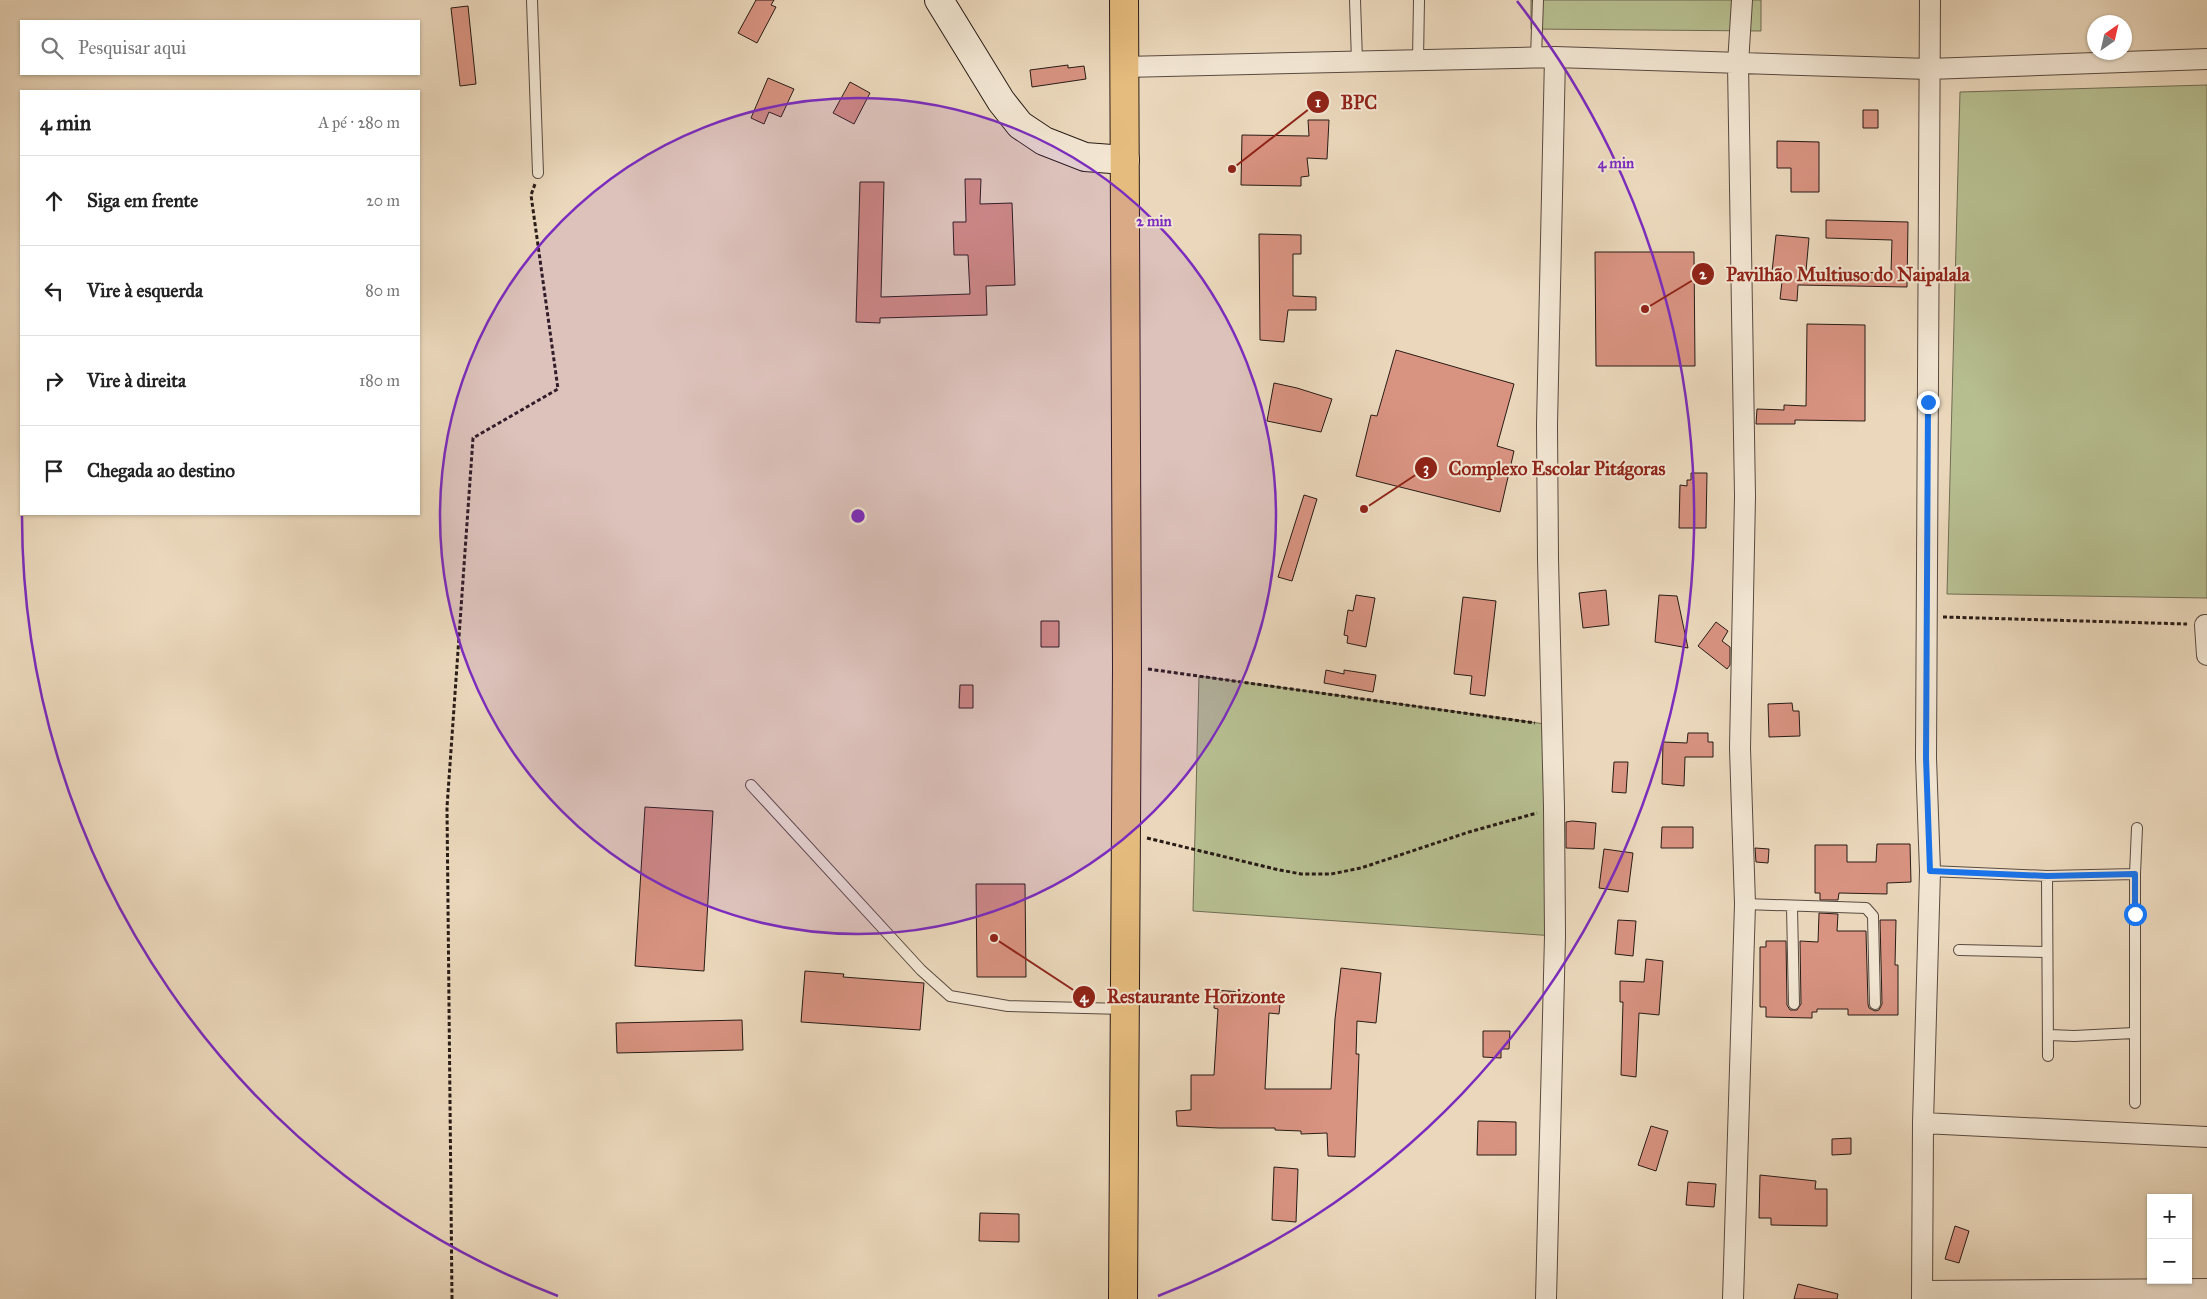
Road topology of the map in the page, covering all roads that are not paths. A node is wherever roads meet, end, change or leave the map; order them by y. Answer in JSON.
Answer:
{"nodes":[{"id":1,"x":532,"y":0,"type":"edge"},
{"id":2,"x":938,"y":0,"type":"edge"},
{"id":3,"x":1124,"y":0,"type":"edge"},
{"id":4,"x":1355,"y":0,"type":"edge"},
{"id":5,"x":1419,"y":0,"type":"edge"},
{"id":6,"x":1538,"y":0,"type":"edge"},
{"id":7,"x":1742,"y":0,"type":"edge"},
{"id":8,"x":1930,"y":0,"type":"edge"},
{"id":9,"x":1545,"y":57,"type":"junction"},
{"id":10,"x":2207,"y":59,"type":"edge"},
{"id":11,"x":1418,"y":60,"type":"junction"},
{"id":12,"x":1357,"y":62,"type":"junction"},
{"id":13,"x":1738,"y":64,"type":"junction"},
{"id":14,"x":1124,"y":67,"type":"junction"},
{"id":15,"x":1929,"y":70,"type":"junction"},
{"id":16,"x":1125,"y":160,"type":"junction"},
{"id":17,"x":538,"y":173,"type":"road end"},
{"id":18,"x":2206,"y":625,"type":"road end"},
{"id":19,"x":2207,"y":655,"type":"edge"},
{"id":20,"x":751,"y":785,"type":"dead end"},
{"id":21,"x":2137,"y":828,"type":"dead end"},
{"id":22,"x":1930,"y":871,"type":"junction"},
{"id":23,"x":2135,"y":874,"type":"junction"},
{"id":24,"x":2047,"y":876,"type":"junction"},
{"id":25,"x":1745,"y":904,"type":"junction"},
{"id":26,"x":1792,"y":907,"type":"junction"},
{"id":27,"x":1959,"y":950,"type":"dead end"},
{"id":28,"x":2047,"y":952,"type":"junction"},
{"id":29,"x":1794,"y":1004,"type":"dead end"},
{"id":30,"x":1874,"y":1004,"type":"dead end"},
{"id":31,"x":1125,"y":1009,"type":"junction"},
{"id":32,"x":2134,"y":1033,"type":"junction"},
{"id":33,"x":2049,"y":1034,"type":"junction"},
{"id":34,"x":2048,"y":1056,"type":"dead end"},
{"id":35,"x":2135,"y":1103,"type":"dead end"},
{"id":36,"x":1923,"y":1123,"type":"junction"},
{"id":37,"x":2207,"y":1136,"type":"edge"},
{"id":38,"x":2207,"y":1289,"type":"edge"},
{"id":39,"x":1922,"y":1295,"type":"edge"},
{"id":40,"x":1123,"y":1299,"type":"edge"},
{"id":41,"x":1546,"y":1299,"type":"edge"},
{"id":42,"x":1733,"y":1299,"type":"edge"}],
"edges":[{"from":1,"to":17,"type":"lane"},
{"from":2,"to":16,"type":"street"},
{"from":3,"to":14,"type":"main road"},
{"from":4,"to":12,"type":"lane"},
{"from":5,"to":11,"type":"lane"},
{"from":6,"to":9,"type":"lane"},
{"from":7,"to":13,"type":"street"},
{"from":8,"to":15,"type":"street"},
{"from":9,"to":11,"type":"street"},
{"from":9,"to":13,"type":"street"},
{"from":9,"to":41,"type":"street"},
{"from":10,"to":15,"type":"street"},
{"from":11,"to":12,"type":"street"},
{"from":12,"to":14,"type":"street"},
{"from":13,"to":15,"type":"street"},
{"from":13,"to":25,"type":"street"},
{"from":14,"to":16,"type":"main road"},
{"from":15,"to":22,"type":"street"},
{"from":16,"to":31,"type":"main road"},
{"from":18,"to":19,"type":"street"},
{"from":20,"to":31,"type":"lane"},
{"from":21,"to":23,"type":"lane"},
{"from":22,"to":24,"type":"lane"},
{"from":22,"to":36,"type":"street"},
{"from":23,"to":24,"type":"lane"},
{"from":23,"to":32,"type":"lane"},
{"from":24,"to":28,"type":"lane"},
{"from":25,"to":26,"type":"lane"},
{"from":25,"to":42,"type":"street"},
{"from":26,"to":29,"type":"lane"},
{"from":26,"to":30,"type":"lane"},
{"from":27,"to":28,"type":"lane"},
{"from":28,"to":33,"type":"lane"},
{"from":31,"to":40,"type":"main road"},
{"from":32,"to":33,"type":"lane"},
{"from":32,"to":35,"type":"lane"},
{"from":33,"to":34,"type":"lane"},
{"from":36,"to":37,"type":"street"},
{"from":36,"to":39,"type":"street"},
{"from":38,"to":39,"type":"street"}]}
